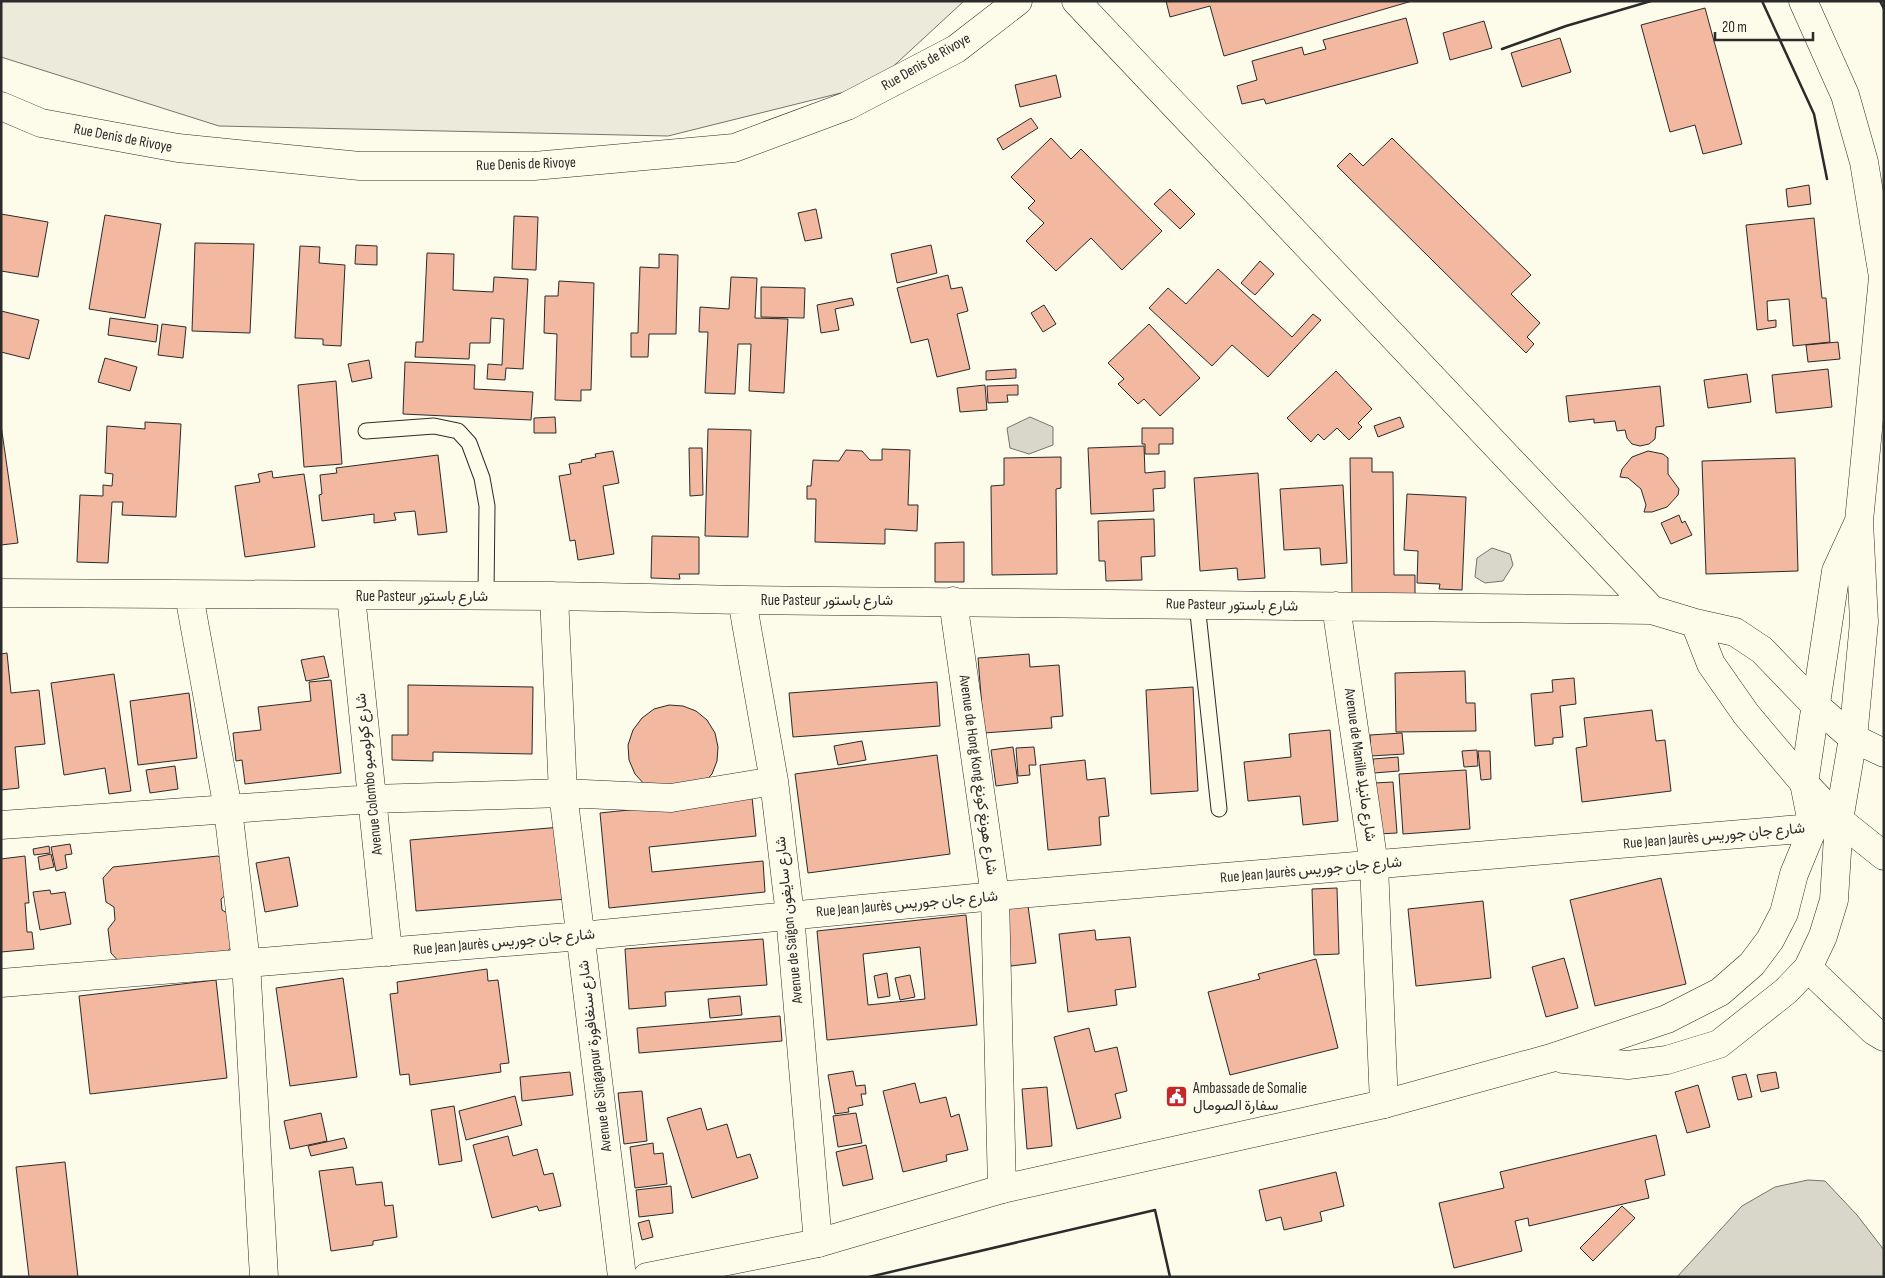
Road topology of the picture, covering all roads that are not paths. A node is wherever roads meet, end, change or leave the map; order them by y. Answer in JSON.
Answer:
{"nodes":[{"id":1,"x":1018,"y":1,"type":"edge"},
{"id":2,"x":1076,"y":1,"type":"edge"},
{"id":3,"x":1803,"y":1,"type":"edge"},
{"id":4,"x":1,"y":106,"type":"edge"},
{"id":5,"x":366,"y":430,"type":"dead end"},
{"id":6,"x":1858,"y":521,"type":"junction"},
{"id":7,"x":1,"y":593,"type":"edge"},
{"id":8,"x":188,"y":595,"type":"junction"},
{"id":9,"x":351,"y":596,"type":"junction"},
{"id":10,"x":486,"y":596,"type":"junction"},
{"id":11,"x":554,"y":596,"type":"junction"},
{"id":12,"x":742,"y":600,"type":"junction"},
{"id":13,"x":953,"y":601,"type":"junction"},
{"id":14,"x":1197,"y":604,"type":"junction"},
{"id":15,"x":1336,"y":606,"type":"junction"},
{"id":16,"x":1652,"y":610,"type":"junction"},
{"id":17,"x":1695,"y":623,"type":"junction"},
{"id":18,"x":1816,"y":706,"type":"junction"},
{"id":19,"x":1853,"y":738,"type":"junction"},
{"id":20,"x":1884,"y":752,"type":"edge"},
{"id":21,"x":774,"y":781,"type":"junction"},
{"id":22,"x":1804,"y":783,"type":"junction"},
{"id":23,"x":563,"y":793,"type":"junction"},
{"id":24,"x":372,"y":799,"type":"junction"},
{"id":25,"x":228,"y":809,"type":"junction"},
{"id":26,"x":1218,"y":809,"type":"dead end"},
{"id":27,"x":1839,"y":820,"type":"junction"},
{"id":28,"x":1,"y":825,"type":"edge"},
{"id":29,"x":1813,"y":828,"type":"junction"},
{"id":30,"x":1884,"y":856,"type":"edge"},
{"id":31,"x":1374,"y":865,"type":"junction"},
{"id":32,"x":995,"y":896,"type":"junction"},
{"id":33,"x":790,"y":915,"type":"junction"},
{"id":34,"x":581,"y":936,"type":"junction"},
{"id":35,"x":388,"y":952,"type":"junction"},
{"id":36,"x":246,"y":962,"type":"junction"},
{"id":37,"x":1808,"y":968,"type":"junction"},
{"id":38,"x":1,"y":983,"type":"edge"},
{"id":39,"x":1884,"y":1037,"type":"edge"},
{"id":40,"x":1552,"y":1058,"type":"junction"},
{"id":41,"x":1384,"y":1104,"type":"junction"},
{"id":42,"x":1002,"y":1189,"type":"junction"},
{"id":43,"x":818,"y":1243,"type":"junction"},
{"id":44,"x":264,"y":1277,"type":"edge"},
{"id":45,"x":622,"y":1277,"type":"edge"},
{"id":46,"x":648,"y":1277,"type":"edge"}],
"edges":[{"from":1,"to":4,"type":"street","name":"Rue Denis de Rivoye"},
{"from":2,"to":16,"type":"street"},
{"from":3,"to":6,"type":"street"},
{"from":5,"to":10,"type":"lane"},
{"from":6,"to":18,"type":"street"},
{"from":6,"to":19,"type":"street"},
{"from":7,"to":8,"type":"street","name":"Rue Pasteur شارع باستور"},
{"from":8,"to":9,"type":"street","name":"Rue Pasteur شارع باستور"},
{"from":8,"to":25,"type":"street"},
{"from":9,"to":10,"type":"street","name":"Rue Pasteur شارع باستور"},
{"from":9,"to":24,"type":"street","name":"Avenue Colombo شارع كولومبو"},
{"from":10,"to":11,"type":"street","name":"Rue Pasteur شارع باستور"},
{"from":11,"to":12,"type":"street","name":"Rue Pasteur شارع باستور"},
{"from":11,"to":23,"type":"street","name":"Avenue de Singapour شارع سنغافورة"},
{"from":12,"to":13,"type":"street","name":"Rue Pasteur شارع باستور"},
{"from":12,"to":21,"type":"street","name":"Avenue de Saïgon شارع سايغون"},
{"from":13,"to":14,"type":"street","name":"Rue Pasteur شارع باستور"},
{"from":13,"to":32,"type":"street","name":"Avenue de Hong Kong شارع هونغ كونغ"},
{"from":14,"to":15,"type":"street","name":"Rue Pasteur شارع باستور"},
{"from":14,"to":26,"type":"lane"},
{"from":15,"to":16,"type":"street","name":"Rue Pasteur شارع باستور"},
{"from":15,"to":31,"type":"street","name":"Avenue de Manille شارع مانيلا"},
{"from":16,"to":17,"type":"street"},
{"from":17,"to":18,"type":"street"},
{"from":17,"to":22,"type":"street"},
{"from":18,"to":19,"type":"street"},
{"from":18,"to":22,"type":"street"},
{"from":19,"to":20,"type":"street"},
{"from":19,"to":27,"type":"street"},
{"from":21,"to":23,"type":"street"},
{"from":21,"to":33,"type":"street","name":"Avenue de Saïgon شارع سايغون"},
{"from":22,"to":27,"type":"street"},
{"from":22,"to":29,"type":"street"},
{"from":23,"to":24,"type":"street"},
{"from":23,"to":34,"type":"street","name":"Avenue de Singapour شارع سنغافورة"},
{"from":24,"to":25,"type":"street"},
{"from":24,"to":35,"type":"street","name":"Avenue Colombo شارع كولومبو"},
{"from":25,"to":28,"type":"street"},
{"from":25,"to":36,"type":"street"},
{"from":27,"to":30,"type":"street"},
{"from":27,"to":37,"type":"street"},
{"from":29,"to":31,"type":"street","name":"Rue Jean Jaurès شارع جان جوريس"},
{"from":29,"to":40,"type":"street"},
{"from":31,"to":32,"type":"street","name":"Rue Jean Jaurès شارع جان جوريس"},
{"from":31,"to":41,"type":"street","name":"Avenue de Manille شارع مانيلا"},
{"from":32,"to":33,"type":"street","name":"Rue Jean Jaurès شارع جان جوريس"},
{"from":32,"to":42,"type":"street","name":"Avenue de Hong Kong شارع هونغ كونغ"},
{"from":33,"to":34,"type":"street","name":"Rue Jean Jaurès شارع جان جوريس"},
{"from":33,"to":43,"type":"street","name":"Avenue de Saïgon شارع سايغون"},
{"from":34,"to":35,"type":"street","name":"Rue Jean Jaurès شارع جان جوريس"},
{"from":34,"to":45,"type":"street","name":"Avenue de Singapour شارع سنغافورة"},
{"from":35,"to":36,"type":"street","name":"Rue Jean Jaurès شارع جان جوريس"},
{"from":36,"to":38,"type":"street","name":"Rue Jean Jaurès شارع جان جوريس"},
{"from":36,"to":44,"type":"street"},
{"from":37,"to":39,"type":"street"},
{"from":37,"to":40,"type":"street"},
{"from":40,"to":41,"type":"street"},
{"from":41,"to":42,"type":"street"},
{"from":42,"to":43,"type":"street"},
{"from":43,"to":46,"type":"street"}]}
